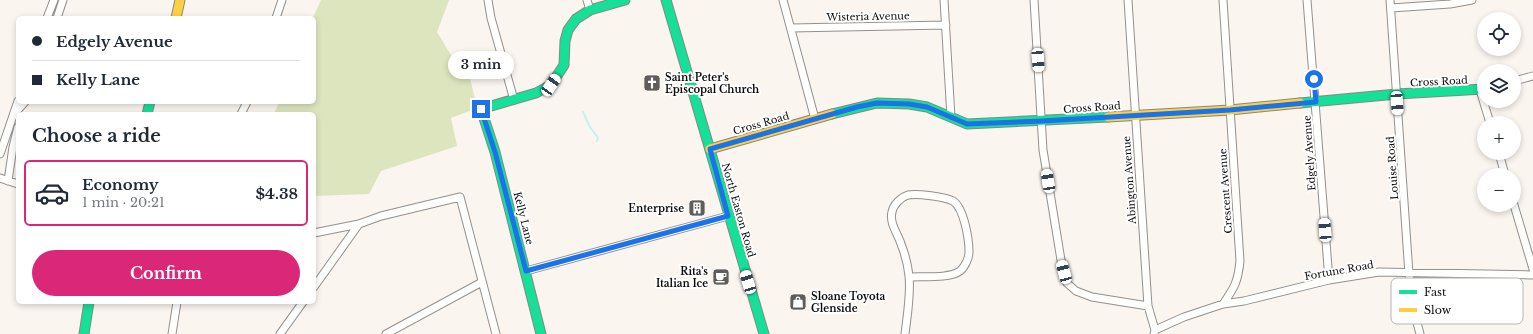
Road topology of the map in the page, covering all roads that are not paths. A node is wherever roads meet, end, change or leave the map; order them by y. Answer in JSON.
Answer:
{"nodes":[{"id":1,"x":54,"y":0,"type":"edge"},
{"id":2,"x":63,"y":0,"type":"edge"},
{"id":3,"x":180,"y":0,"type":"edge"},
{"id":4,"x":282,"y":0,"type":"edge"},
{"id":5,"x":488,"y":0,"type":"edge"},
{"id":6,"x":587,"y":0,"type":"edge"},
{"id":7,"x":625,"y":0,"type":"edge"},
{"id":8,"x":666,"y":0,"type":"edge"},
{"id":9,"x":783,"y":0,"type":"edge"},
{"id":10,"x":944,"y":0,"type":"edge"},
{"id":11,"x":1034,"y":0,"type":"edge"},
{"id":12,"x":1128,"y":0,"type":"edge"},
{"id":13,"x":1222,"y":0,"type":"edge"},
{"id":14,"x":1308,"y":0,"type":"edge"},
{"id":15,"x":1390,"y":0,"type":"edge"},
{"id":16,"x":1472,"y":0,"type":"edge"},
{"id":17,"x":1391,"y":8,"type":"junction"},
{"id":18,"x":590,"y":10,"type":"junction"},
{"id":19,"x":48,"y":16,"type":"edge"},
{"id":20,"x":58,"y":16,"type":"edge"},
{"id":21,"x":176,"y":16,"type":"edge"},
{"id":22,"x":277,"y":16,"type":"edge"},
{"id":23,"x":946,"y":25,"type":"junction"},
{"id":24,"x":791,"y":28,"type":"junction"},
{"id":25,"x":1533,"y":76,"type":"edge"},
{"id":26,"x":1521,"y":79,"type":"edge"},
{"id":27,"x":1477,"y":90,"type":"edge"},
{"id":28,"x":1397,"y":94,"type":"junction"},
{"id":29,"x":514,"y":100,"type":"junction"},
{"id":30,"x":1316,"y":102,"type":"junction"},
{"id":31,"x":17,"y":104,"type":"edge"},
{"id":32,"x":24,"y":104,"type":"edge"},
{"id":33,"x":1230,"y":110,"type":"junction"},
{"id":34,"x":17,"y":112,"type":"edge"},
{"id":35,"x":16,"y":113,"type":"edge"},
{"id":36,"x":1135,"y":115,"type":"junction"},
{"id":37,"x":12,"y":117,"type":"junction"},
{"id":38,"x":951,"y":117,"type":"junction"},
{"id":39,"x":815,"y":118,"type":"junction"},
{"id":40,"x":1042,"y":121,"type":"junction"},
{"id":41,"x":16,"y":134,"type":"edge"},
{"id":42,"x":710,"y":149,"type":"junction"},
{"id":43,"x":0,"y":154,"type":"edge"},
{"id":44,"x":0,"y":178,"type":"edge"},
{"id":45,"x":8,"y":181,"type":"junction"},
{"id":46,"x":16,"y":183,"type":"edge"},
{"id":47,"x":1516,"y":212,"type":"edge"},
{"id":48,"x":728,"y":216,"type":"junction"},
{"id":49,"x":359,"y":224,"type":"junction"},
{"id":50,"x":316,"y":233,"type":"edge"},
{"id":51,"x":1533,"y":269,"type":"edge"},
{"id":52,"x":526,"y":271,"type":"junction"},
{"id":53,"x":1409,"y":274,"type":"junction"},
{"id":54,"x":1533,"y":275,"type":"edge"},
{"id":55,"x":909,"y":277,"type":"junction"},
{"id":56,"x":1409,"y":278,"type":"edge"},
{"id":57,"x":1329,"y":280,"type":"junction"},
{"id":58,"x":482,"y":282,"type":"junction"},
{"id":59,"x":316,"y":284,"type":"edge"},
{"id":60,"x":89,"y":304,"type":"edge"},
{"id":61,"x":177,"y":304,"type":"edge"},
{"id":62,"x":302,"y":304,"type":"edge"},
{"id":63,"x":1224,"y":304,"type":"junction"},
{"id":64,"x":1148,"y":306,"type":"junction"},
{"id":65,"x":1417,"y":324,"type":"edge"},
{"id":66,"x":1154,"y":332,"type":"edge"},
{"id":67,"x":84,"y":334,"type":"edge"},
{"id":68,"x":172,"y":334,"type":"edge"},
{"id":69,"x":280,"y":334,"type":"edge"},
{"id":70,"x":386,"y":334,"type":"edge"},
{"id":71,"x":496,"y":334,"type":"edge"},
{"id":72,"x":541,"y":334,"type":"edge"},
{"id":73,"x":764,"y":334,"type":"edge"},
{"id":74,"x":905,"y":334,"type":"edge"},
{"id":75,"x":1420,"y":334,"type":"edge"}],
"edges":[{"from":1,"to":19,"type":"street"},
{"from":2,"to":20,"type":"street"},
{"from":3,"to":21,"type":"street"},
{"from":4,"to":22,"type":"street"},
{"from":5,"to":29,"type":"street"},
{"from":6,"to":18,"type":"street"},
{"from":7,"to":18,"type":"street"},
{"from":8,"to":42,"type":"street","name":"North Easton Road"},
{"from":9,"to":24,"type":"street"},
{"from":10,"to":23,"type":"street"},
{"from":11,"to":40,"type":"street"},
{"from":12,"to":36,"type":"street","name":"Abington Avenue"},
{"from":13,"to":33,"type":"street","name":"Crescent Avenue"},
{"from":14,"to":30,"type":"street","name":"Edgely Avenue"},
{"from":15,"to":17,"type":"street","name":"Louise Road"},
{"from":16,"to":17,"type":"street"},
{"from":17,"to":28,"type":"street","name":"Louise Road"},
{"from":18,"to":29,"type":"street"},
{"from":23,"to":24,"type":"street","name":"Wisteria Avenue"},
{"from":23,"to":38,"type":"street"},
{"from":24,"to":39,"type":"street"},
{"from":25,"to":26,"type":"street"},
{"from":27,"to":28,"type":"street","name":"Cross Road"},
{"from":28,"to":30,"type":"street","name":"Cross Road"},
{"from":28,"to":53,"type":"street","name":"Louise Road"},
{"from":29,"to":52,"type":"street","name":"Kelly Lane"},
{"from":30,"to":33,"type":"street","name":"Cross Road"},
{"from":30,"to":57,"type":"street","name":"Edgely Avenue"},
{"from":31,"to":37,"type":"street"},
{"from":32,"to":34,"type":"street"},
{"from":33,"to":36,"type":"street","name":"Cross Road"},
{"from":33,"to":63,"type":"street","name":"Crescent Avenue"},
{"from":35,"to":37,"type":"street"},
{"from":36,"to":40,"type":"street","name":"Cross Road"},
{"from":36,"to":64,"type":"street","name":"Abington Avenue"},
{"from":37,"to":43,"type":"street"},
{"from":38,"to":39,"type":"street","name":"Cross Road"},
{"from":38,"to":40,"type":"street","name":"Cross Road"},
{"from":39,"to":42,"type":"street","name":"Cross Road"},
{"from":40,"to":64,"type":"street"},
{"from":41,"to":45,"type":"street"},
{"from":42,"to":48,"type":"street","name":"North Easton Road"},
{"from":44,"to":45,"type":"street"},
{"from":45,"to":46,"type":"street"},
{"from":47,"to":51,"type":"street"},
{"from":48,"to":52,"type":"street"},
{"from":48,"to":73,"type":"street","name":"North Easton Road"},
{"from":49,"to":50,"type":"street"},
{"from":49,"to":58,"type":"street"},
{"from":49,"to":59,"type":"street"},
{"from":52,"to":72,"type":"street","name":"Kelly Lane"},
{"from":53,"to":54,"type":"street","name":"Fortune Road"},
{"from":53,"to":56,"type":"street","name":"Louise Road"},
{"from":53,"to":57,"type":"street","name":"Fortune Road"},
{"from":55,"to":55,"type":"street"},
{"from":55,"to":74,"type":"street"},
{"from":57,"to":63,"type":"street","name":"Fortune Road"},
{"from":58,"to":70,"type":"street"},
{"from":58,"to":71,"type":"street"},
{"from":60,"to":67,"type":"street"},
{"from":61,"to":68,"type":"street"},
{"from":62,"to":69,"type":"street"},
{"from":63,"to":66,"type":"street"},
{"from":64,"to":66,"type":"street","name":"Abington Avenue"},
{"from":65,"to":75,"type":"street","name":"Louise Road"}]}
